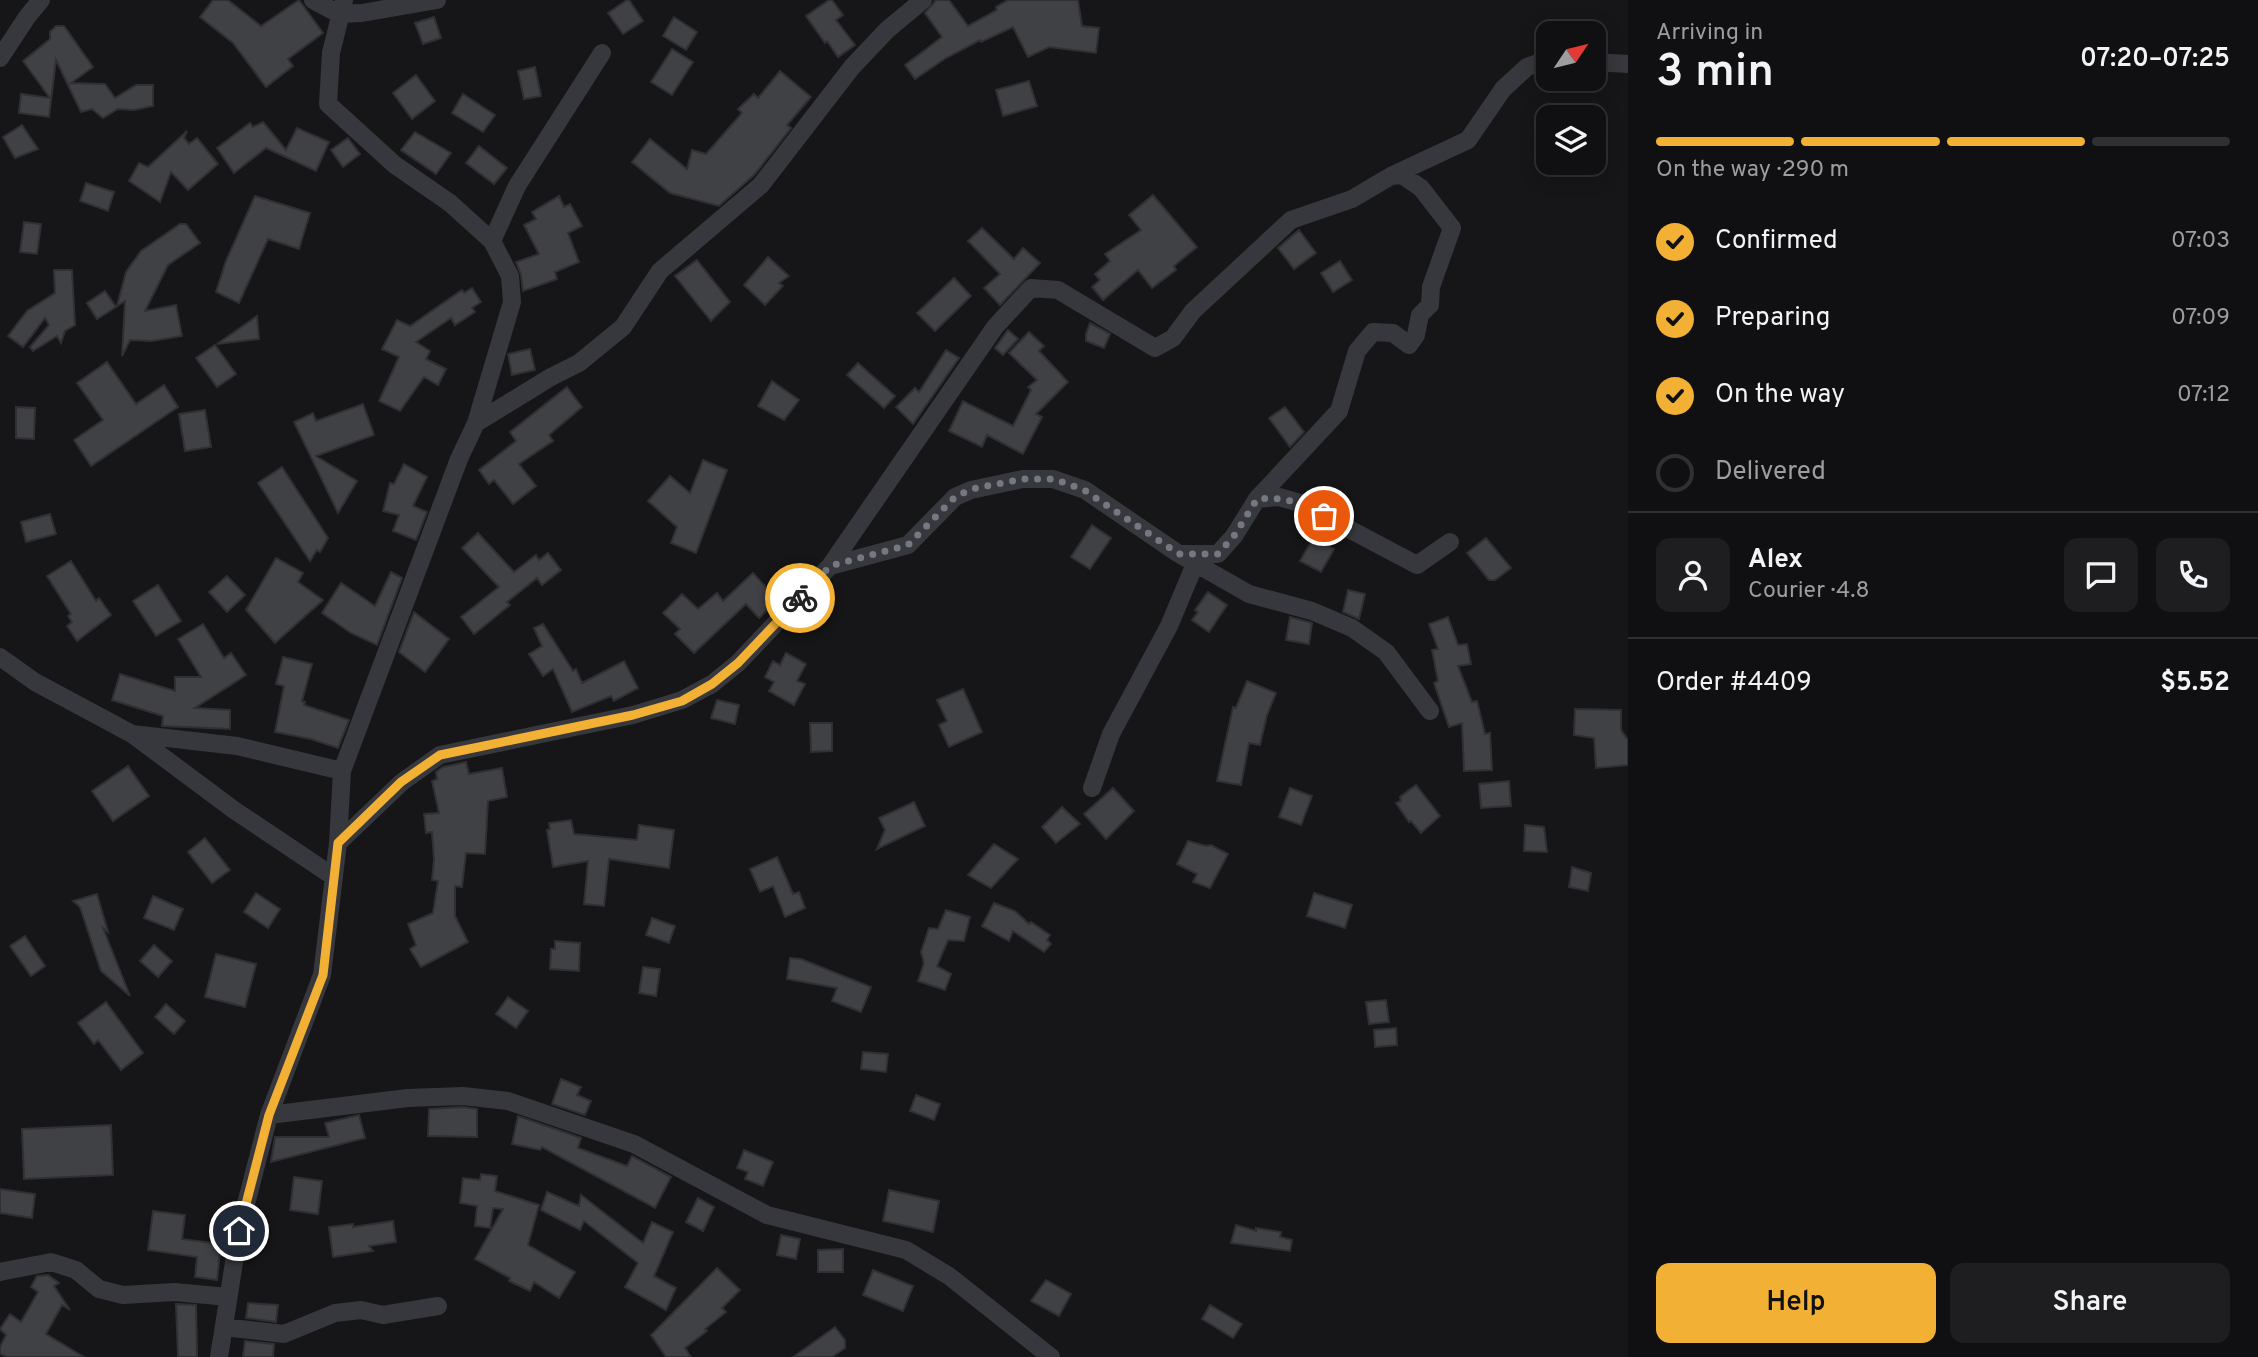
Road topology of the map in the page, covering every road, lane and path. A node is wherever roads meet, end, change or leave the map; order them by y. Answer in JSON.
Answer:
{"nodes":[{"id":1,"x":41,"y":0,"type":"edge"},
{"id":2,"x":313,"y":0,"type":"edge"},
{"id":3,"x":437,"y":0,"type":"edge"},
{"id":4,"x":923,"y":0,"type":"edge"},
{"id":5,"x":341,"y":7,"type":"edge"},
{"id":6,"x":602,"y":52,"type":"dead end"},
{"id":7,"x":0,"y":58,"type":"edge"},
{"id":8,"x":1536,"y":63,"type":"edge"},
{"id":9,"x":1606,"y":63,"type":"edge"},
{"id":10,"x":1628,"y":64,"type":"edge"},
{"id":11,"x":1427,"y":159,"type":"junction"},
{"id":12,"x":1391,"y":176,"type":"junction"},
{"id":13,"x":1421,"y":188,"type":"junction"},
{"id":14,"x":492,"y":241,"type":"junction"},
{"id":15,"x":476,"y":423,"type":"junction"},
{"id":16,"x":1257,"y":499,"type":"junction"},
{"id":17,"x":1450,"y":542,"type":"dead end"},
{"id":18,"x":1179,"y":554,"type":"junction"},
{"id":19,"x":1195,"y":564,"type":"junction"},
{"id":20,"x":830,"y":566,"type":"junction"},
{"id":21,"x":0,"y":657,"type":"edge"},
{"id":22,"x":1430,"y":711,"type":"dead end"},
{"id":23,"x":132,"y":734,"type":"junction"},
{"id":24,"x":342,"y":771,"type":"junction"},
{"id":25,"x":1092,"y":788,"type":"dead end"},
{"id":26,"x":338,"y":843,"type":"junction"},
{"id":27,"x":334,"y":877,"type":"junction"},
{"id":28,"x":269,"y":1115,"type":"junction"},
{"id":29,"x":0,"y":1272,"type":"edge"},
{"id":30,"x":228,"y":1297,"type":"junction"},
{"id":31,"x":438,"y":1306,"type":"dead end"},
{"id":32,"x":224,"y":1327,"type":"junction"},
{"id":33,"x":219,"y":1357,"type":"edge"},
{"id":34,"x":1051,"y":1357,"type":"edge"}],
"edges":[{"from":1,"to":7,"type":"street"},
{"from":2,"to":5,"type":"street"},
{"from":3,"to":5,"type":"street"},
{"from":4,"to":15,"type":"street"},
{"from":5,"to":14,"type":"street"},
{"from":6,"to":14,"type":"street"},
{"from":8,"to":11,"type":"street"},
{"from":9,"to":10,"type":"street"},
{"from":11,"to":12,"type":"street"},
{"from":11,"to":13,"type":"street"},
{"from":12,"to":13,"type":"street"},
{"from":12,"to":20,"type":"street"},
{"from":13,"to":16,"type":"street"},
{"from":14,"to":15,"type":"street"},
{"from":15,"to":24,"type":"street"},
{"from":16,"to":17,"type":"street"},
{"from":16,"to":18,"type":"street"},
{"from":18,"to":19,"type":"street"},
{"from":18,"to":20,"type":"street"},
{"from":19,"to":22,"type":"street"},
{"from":19,"to":25,"type":"street"},
{"from":20,"to":26,"type":"street"},
{"from":21,"to":23,"type":"street"},
{"from":23,"to":24,"type":"street"},
{"from":23,"to":27,"type":"street"},
{"from":24,"to":26,"type":"street"},
{"from":26,"to":27,"type":"street"},
{"from":27,"to":28,"type":"street"},
{"from":28,"to":30,"type":"street"},
{"from":28,"to":34,"type":"street"},
{"from":29,"to":30,"type":"street"},
{"from":30,"to":32,"type":"street"},
{"from":31,"to":32,"type":"street"},
{"from":32,"to":33,"type":"street"}]}
